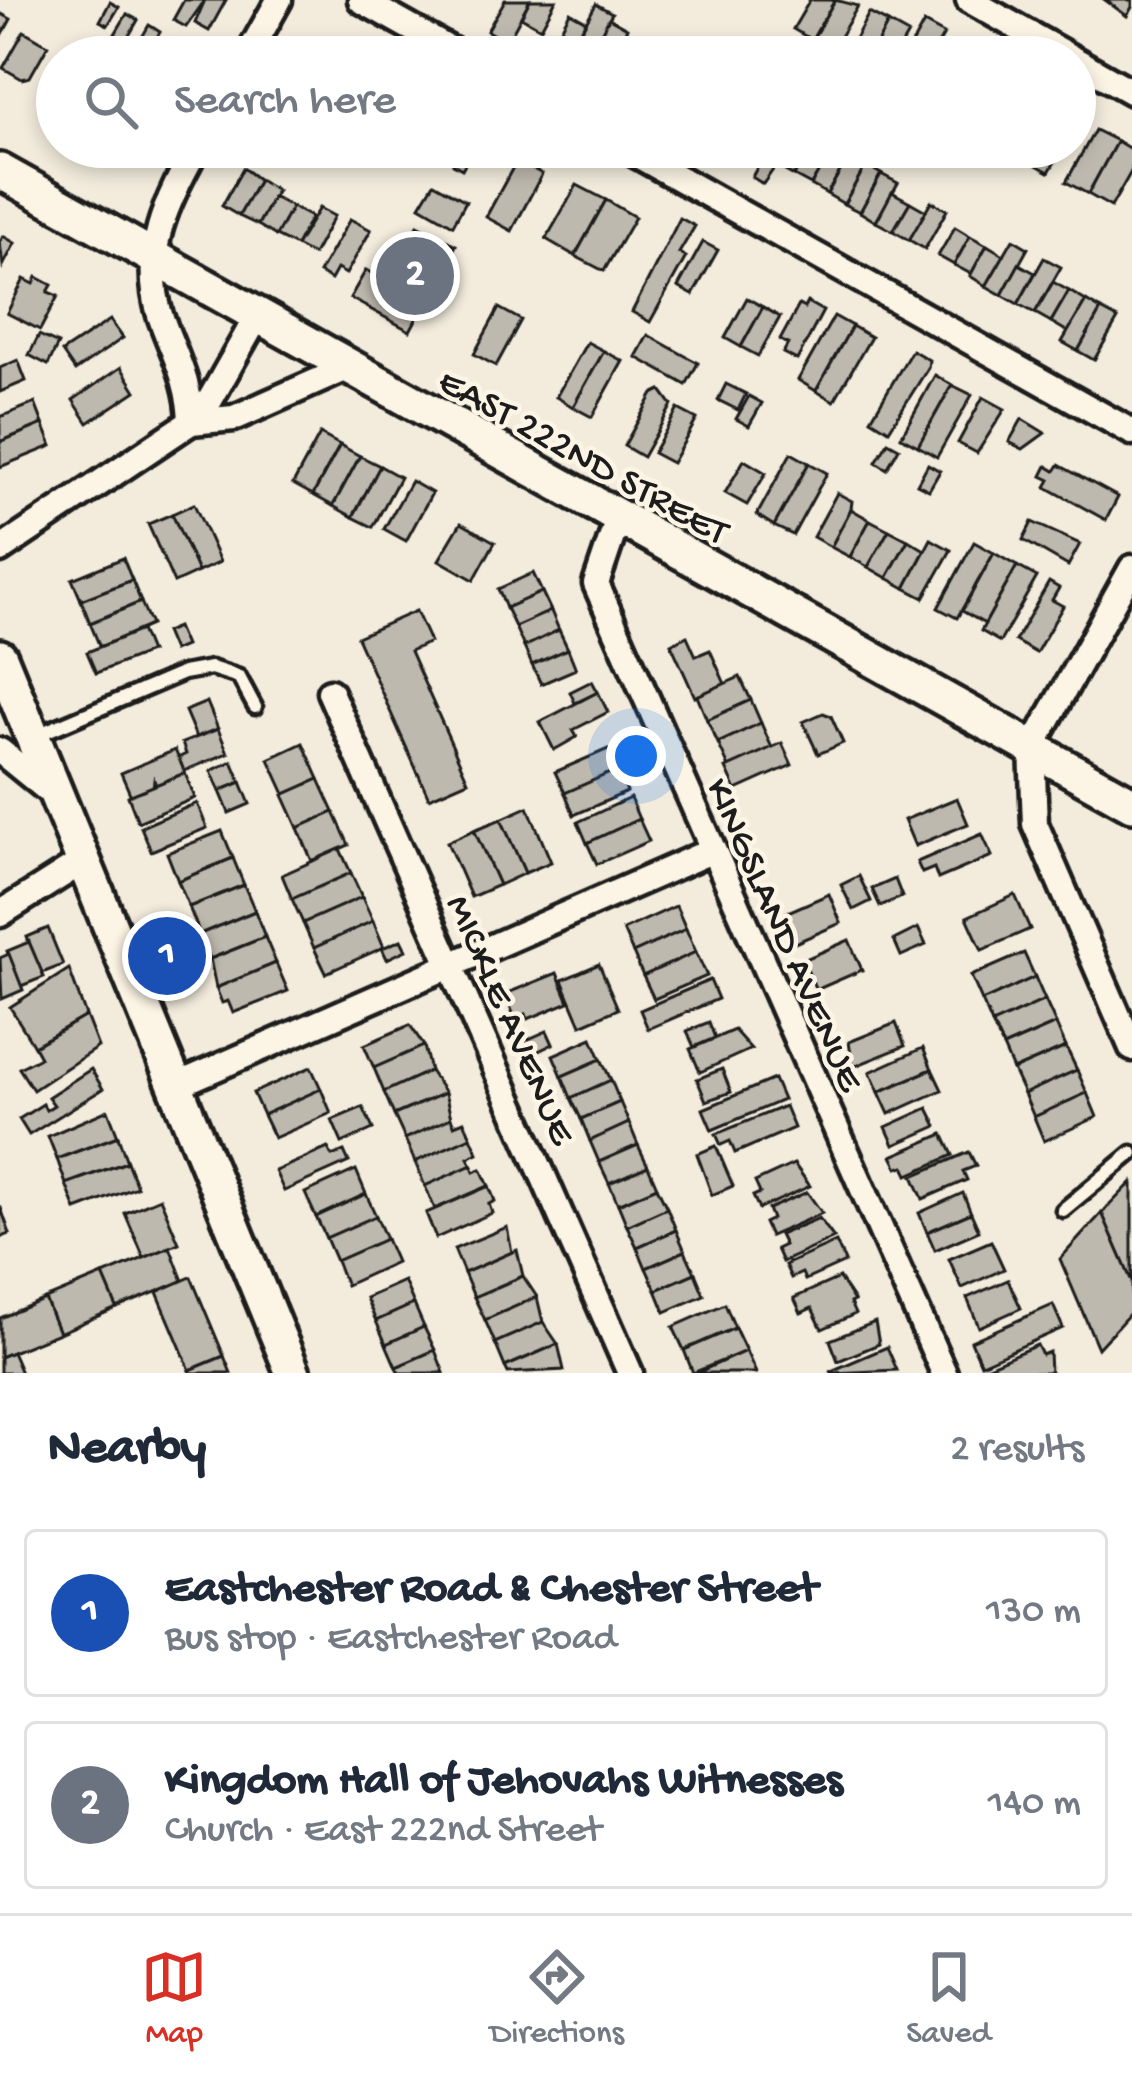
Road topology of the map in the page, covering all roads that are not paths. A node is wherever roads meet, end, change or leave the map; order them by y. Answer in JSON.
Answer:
{"nodes":[{"id":1,"x":279,"y":0,"type":"edge"},
{"id":2,"x":361,"y":0,"type":"edge"},
{"id":3,"x":970,"y":0,"type":"edge"},
{"id":4,"x":259,"y":36,"type":"edge"},
{"id":5,"x":425,"y":36,"type":"edge"},
{"id":6,"x":1033,"y":36,"type":"edge"},
{"id":7,"x":1096,"y":72,"type":"edge"},
{"id":8,"x":1132,"y":92,"type":"edge"},
{"id":9,"x":185,"y":168,"type":"edge"},
{"id":10,"x":661,"y":168,"type":"edge"},
{"id":11,"x":0,"y":170,"type":"edge"},
{"id":12,"x":153,"y":254,"type":"junction"},
{"id":13,"x":258,"y":316,"type":"junction"},
{"id":14,"x":347,"y":368,"type":"junction"},
{"id":15,"x":191,"y":422,"type":"junction"},
{"id":16,"x":1132,"y":432,"type":"edge"},
{"id":17,"x":618,"y":519,"type":"junction"},
{"id":18,"x":0,"y":550,"type":"edge"},
{"id":19,"x":1132,"y":568,"type":"edge"},
{"id":20,"x":0,"y":657,"type":"edge"},
{"id":21,"x":330,"y":692,"type":"dead end"},
{"id":22,"x":255,"y":707,"type":"dead end"},
{"id":23,"x":34,"y":736,"type":"junction"},
{"id":24,"x":1032,"y":748,"type":"junction"},
{"id":25,"x":0,"y":751,"type":"edge"},
{"id":26,"x":58,"y":798,"type":"junction"},
{"id":27,"x":1132,"y":804,"type":"edge"},
{"id":28,"x":711,"y":851,"type":"junction"},
{"id":29,"x":85,"y":860,"type":"junction"},
{"id":30,"x":0,"y":914,"type":"edge"},
{"id":31,"x":452,"y":966,"type":"junction"},
{"id":32,"x":1132,"y":1048,"type":"edge"},
{"id":33,"x":175,"y":1086,"type":"junction"},
{"id":34,"x":1132,"y":1153,"type":"edge"},
{"id":35,"x":1063,"y":1210,"type":"dead end"},
{"id":36,"x":293,"y":1373,"type":"edge"},
{"id":37,"x":630,"y":1373,"type":"edge"},
{"id":38,"x":944,"y":1373,"type":"edge"}],
"edges":[{"from":1,"to":4,"type":"street"},
{"from":2,"to":5,"type":"street"},
{"from":3,"to":6,"type":"street"},
{"from":7,"to":8,"type":"street"},
{"from":9,"to":12,"type":"street"},
{"from":10,"to":16,"type":"street"},
{"from":11,"to":12,"type":"street","name":"EAST 222ND STREET"},
{"from":12,"to":13,"type":"street","name":"EAST 222ND STREET"},
{"from":12,"to":15,"type":"street"},
{"from":13,"to":14,"type":"street","name":"EAST 222ND STREET"},
{"from":13,"to":15,"type":"street"},
{"from":14,"to":15,"type":"street"},
{"from":14,"to":17,"type":"street","name":"EAST 222ND STREET"},
{"from":15,"to":18,"type":"street"},
{"from":17,"to":24,"type":"street","name":"EAST 222ND STREET"},
{"from":17,"to":28,"type":"street","name":"KINGSLAND AVENUE"},
{"from":19,"to":24,"type":"street"},
{"from":20,"to":23,"type":"street"},
{"from":21,"to":31,"type":"street","name":"MICKLE AVENUE"},
{"from":22,"to":23,"type":"lane"},
{"from":23,"to":26,"type":"street"},
{"from":24,"to":27,"type":"street","name":"EAST 222ND STREET"},
{"from":24,"to":32,"type":"street"},
{"from":25,"to":26,"type":"street"},
{"from":26,"to":29,"type":"street"},
{"from":28,"to":31,"type":"street"},
{"from":28,"to":38,"type":"street","name":"KINGSLAND AVENUE"},
{"from":29,"to":30,"type":"street"},
{"from":29,"to":33,"type":"street"},
{"from":31,"to":33,"type":"street"},
{"from":31,"to":37,"type":"street","name":"MICKLE AVENUE"},
{"from":33,"to":36,"type":"street"},
{"from":34,"to":35,"type":"lane"}]}
